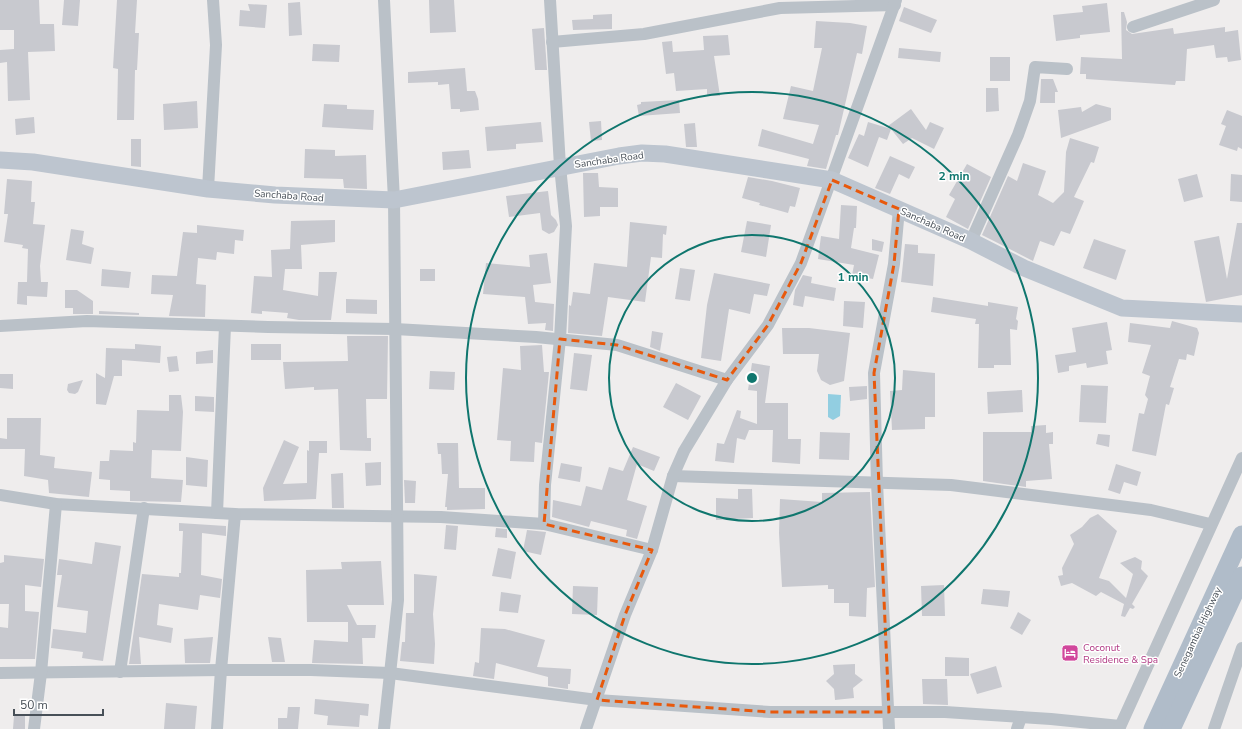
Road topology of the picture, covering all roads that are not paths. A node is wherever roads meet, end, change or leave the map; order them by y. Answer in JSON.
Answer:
{"nodes":[{"id":1,"x":213,"y":0,"type":"edge"},
{"id":2,"x":384,"y":0,"type":"edge"},
{"id":3,"x":550,"y":0,"type":"edge"},
{"id":4,"x":1214,"y":0,"type":"edge"},
{"id":5,"x":895,"y":3,"type":"edge"},
{"id":6,"x":1133,"y":27,"type":"dead end"},
{"id":7,"x":552,"y":42,"type":"junction"},
{"id":8,"x":1067,"y":69,"type":"dead end"},
{"id":9,"x":0,"y":160,"type":"edge"},
{"id":10,"x":560,"y":166,"type":"junction"},
{"id":11,"x":832,"y":180,"type":"junction"},
{"id":12,"x":208,"y":189,"type":"junction"},
{"id":13,"x":394,"y":200,"type":"junction"},
{"id":14,"x":899,"y":208,"type":"junction"},
{"id":15,"x":971,"y":241,"type":"junction"},
{"id":16,"x":1242,"y":314,"type":"edge"},
{"id":17,"x":0,"y":326,"type":"edge"},
{"id":18,"x":225,"y":326,"type":"junction"},
{"id":19,"x":396,"y":329,"type":"junction"},
{"id":20,"x":560,"y":339,"type":"junction"},
{"id":21,"x":727,"y":380,"type":"junction"},
{"id":22,"x":1242,"y":458,"type":"edge"},
{"id":23,"x":673,"y":476,"type":"junction"},
{"id":24,"x":877,"y":484,"type":"junction"},
{"id":25,"x":0,"y":495,"type":"edge"},
{"id":26,"x":56,"y":504,"type":"junction"},
{"id":27,"x":144,"y":508,"type":"junction"},
{"id":28,"x":217,"y":513,"type":"junction"},
{"id":29,"x":235,"y":514,"type":"junction"},
{"id":30,"x":398,"y":517,"type":"junction"},
{"id":31,"x":544,"y":524,"type":"junction"},
{"id":32,"x":1210,"y":524,"type":"junction"},
{"id":33,"x":1242,"y":535,"type":"edge"},
{"id":34,"x":652,"y":550,"type":"junction"},
{"id":35,"x":1242,"y":576,"type":"edge"},
{"id":36,"x":1242,"y":648,"type":"edge"},
{"id":37,"x":221,"y":670,"type":"junction"},
{"id":38,"x":120,"y":672,"type":"junction"},
{"id":39,"x":0,"y":673,"type":"edge"},
{"id":40,"x":41,"y":673,"type":"junction"},
{"id":41,"x":390,"y":673,"type":"junction"},
{"id":42,"x":597,"y":700,"type":"junction"},
{"id":43,"x":889,"y":712,"type":"junction"},
{"id":44,"x":1021,"y":717,"type":"junction"},
{"id":45,"x":1119,"y":728,"type":"edge"},
{"id":46,"x":34,"y":729,"type":"edge"},
{"id":47,"x":217,"y":729,"type":"edge"},
{"id":48,"x":384,"y":729,"type":"edge"},
{"id":49,"x":586,"y":729,"type":"edge"},
{"id":50,"x":889,"y":729,"type":"edge"},
{"id":51,"x":1017,"y":729,"type":"edge"},
{"id":52,"x":1153,"y":729,"type":"edge"},
{"id":53,"x":1171,"y":729,"type":"edge"},
{"id":54,"x":1214,"y":729,"type":"edge"}],
"edges":[{"from":1,"to":12,"type":"street"},
{"from":2,"to":13,"type":"street"},
{"from":3,"to":7,"type":"street"},
{"from":4,"to":6,"type":"street"},
{"from":5,"to":7,"type":"street"},
{"from":5,"to":11,"type":"street"},
{"from":7,"to":10,"type":"street"},
{"from":8,"to":15,"type":"street"},
{"from":9,"to":12,"type":"street","name":"Sanchaba Road"},
{"from":10,"to":11,"type":"street","name":"Sanchaba Road"},
{"from":10,"to":13,"type":"street","name":"Sanchaba Road"},
{"from":10,"to":20,"type":"street"},
{"from":11,"to":14,"type":"street","name":"Sanchaba Road"},
{"from":11,"to":21,"type":"street"},
{"from":12,"to":13,"type":"street","name":"Sanchaba Road"},
{"from":13,"to":19,"type":"street"},
{"from":14,"to":15,"type":"street","name":"Sanchaba Road"},
{"from":14,"to":24,"type":"street"},
{"from":15,"to":16,"type":"street","name":"Sanchaba Road"},
{"from":17,"to":18,"type":"street"},
{"from":18,"to":19,"type":"street"},
{"from":18,"to":28,"type":"street"},
{"from":19,"to":20,"type":"street"},
{"from":19,"to":30,"type":"street"},
{"from":20,"to":21,"type":"street"},
{"from":20,"to":31,"type":"street"},
{"from":21,"to":23,"type":"street"},
{"from":22,"to":32,"type":"street"},
{"from":23,"to":24,"type":"street"},
{"from":23,"to":34,"type":"street"},
{"from":24,"to":32,"type":"street"},
{"from":24,"to":43,"type":"street"},
{"from":25,"to":26,"type":"street"},
{"from":26,"to":27,"type":"street"},
{"from":26,"to":40,"type":"street"},
{"from":27,"to":28,"type":"street"},
{"from":27,"to":38,"type":"street"},
{"from":28,"to":29,"type":"street"},
{"from":29,"to":30,"type":"street"},
{"from":29,"to":37,"type":"street"},
{"from":30,"to":31,"type":"street"},
{"from":30,"to":41,"type":"street"},
{"from":31,"to":34,"type":"street"},
{"from":32,"to":45,"type":"street"},
{"from":33,"to":52,"type":"main road","name":"Senegambia Highway"},
{"from":34,"to":42,"type":"street"},
{"from":35,"to":53,"type":"main road","name":"Senegambia Highway"},
{"from":36,"to":54,"type":"street"},
{"from":37,"to":38,"type":"street"},
{"from":37,"to":41,"type":"street"},
{"from":37,"to":47,"type":"street"},
{"from":38,"to":40,"type":"street"},
{"from":39,"to":40,"type":"street"},
{"from":40,"to":46,"type":"street"},
{"from":41,"to":42,"type":"street"},
{"from":41,"to":48,"type":"street"},
{"from":42,"to":43,"type":"street"},
{"from":42,"to":49,"type":"street"},
{"from":43,"to":44,"type":"street"},
{"from":43,"to":50,"type":"street"},
{"from":44,"to":45,"type":"street"},
{"from":44,"to":51,"type":"street"}]}
